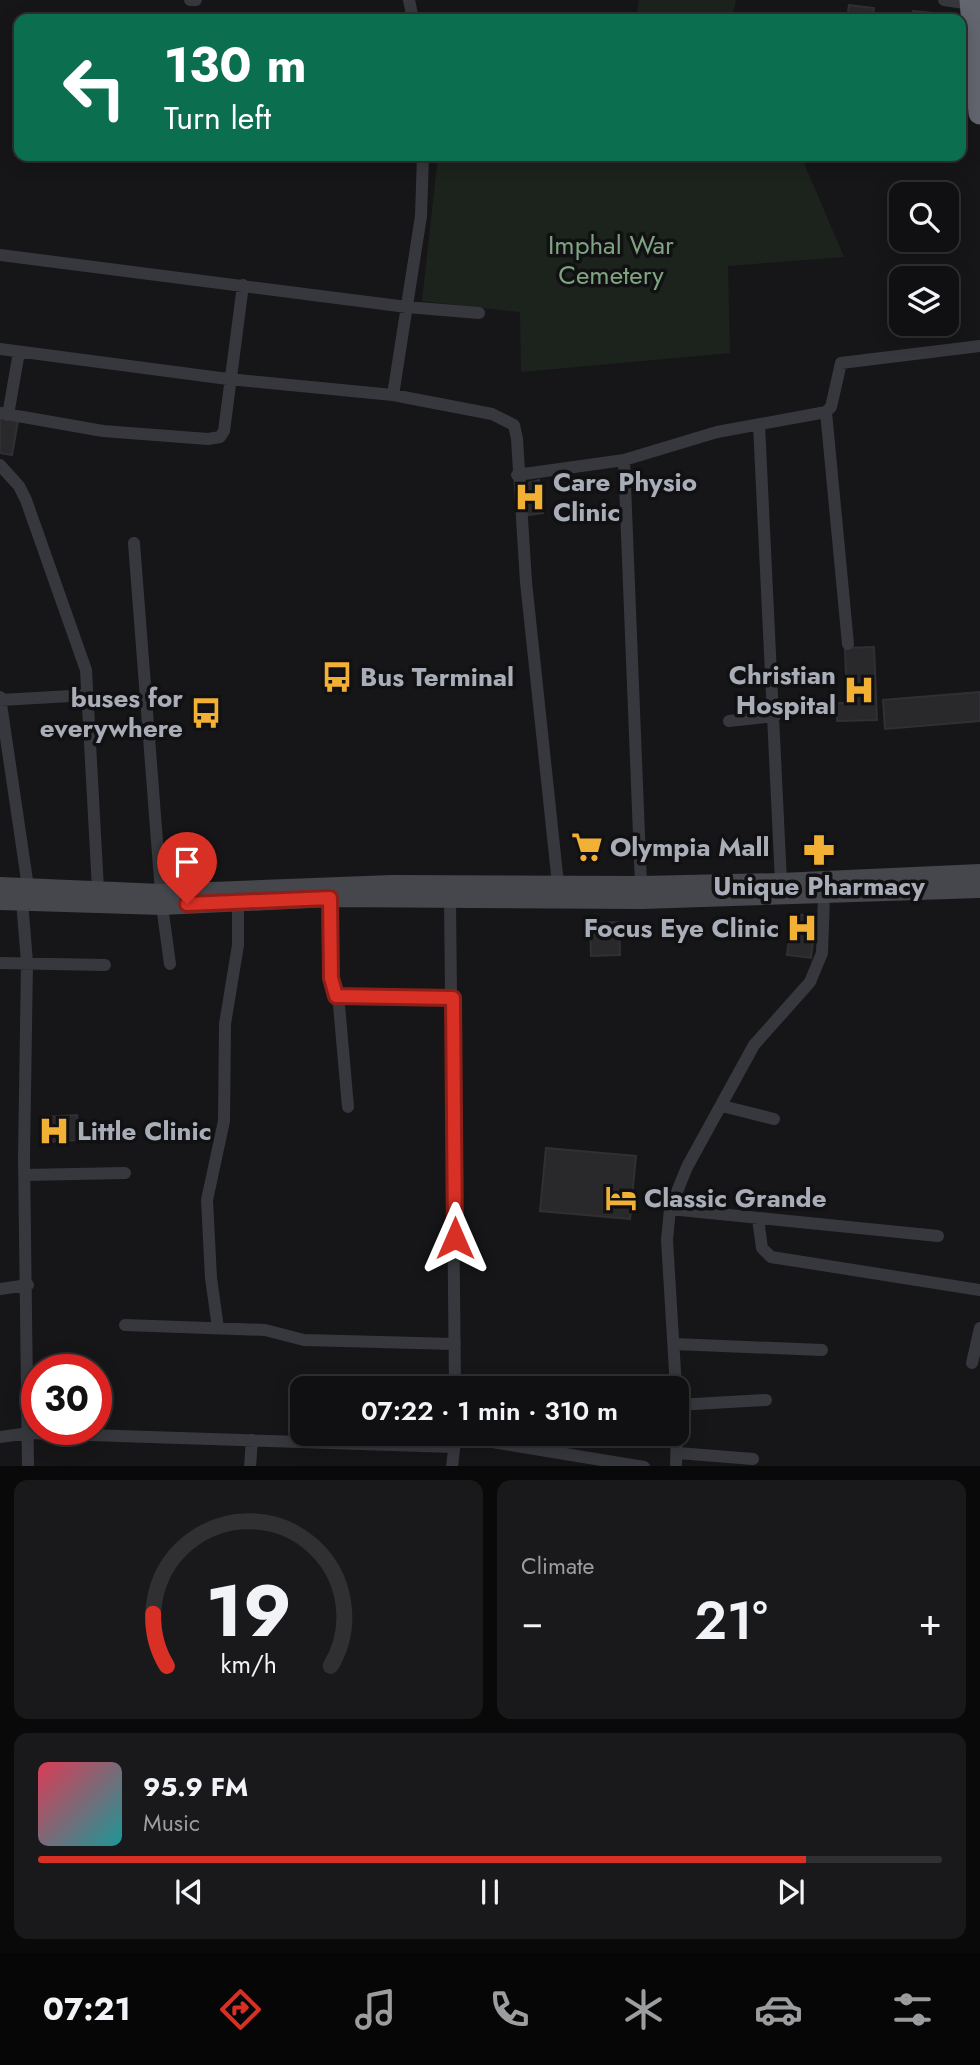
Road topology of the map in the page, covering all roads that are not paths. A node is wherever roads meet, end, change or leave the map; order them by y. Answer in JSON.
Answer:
{"nodes":[{"id":1,"x":190,"y":0,"type":"edge"},
{"id":2,"x":196,"y":0,"type":"edge"},
{"id":3,"x":944,"y":0,"type":"edge"},
{"id":4,"x":971,"y":2,"type":"edge"},
{"id":5,"x":980,"y":113,"type":"edge"},
{"id":6,"x":423,"y":161,"type":"edge"},
{"id":7,"x":0,"y":255,"type":"edge"},
{"id":8,"x":243,"y":285,"type":"junction"},
{"id":9,"x":407,"y":307,"type":"junction"},
{"id":10,"x":479,"y":313,"type":"dead end"},
{"id":11,"x":980,"y":346,"type":"edge"},
{"id":12,"x":0,"y":349,"type":"edge"},
{"id":13,"x":19,"y":352,"type":"junction"},
{"id":14,"x":228,"y":379,"type":"junction"},
{"id":15,"x":393,"y":395,"type":"junction"},
{"id":16,"x":826,"y":412,"type":"junction"},
{"id":17,"x":4,"y":414,"type":"edge"},
{"id":18,"x":759,"y":425,"type":"junction"},
{"id":19,"x":624,"y":460,"type":"junction"},
{"id":20,"x":0,"y":466,"type":"edge"},
{"id":21,"x":517,"y":474,"type":"junction"},
{"id":22,"x":134,"y":543,"type":"dead end"},
{"id":23,"x":848,"y":644,"type":"dead end"},
{"id":24,"x":88,"y":695,"type":"junction"},
{"id":25,"x":0,"y":698,"type":"edge"},
{"id":26,"x":775,"y":716,"type":"junction"},
{"id":27,"x":729,"y":721,"type":"dead end"},
{"id":28,"x":980,"y":873,"type":"edge"},
{"id":29,"x":781,"y":882,"type":"junction"},
{"id":30,"x":558,"y":884,"type":"junction"},
{"id":31,"x":0,"y":886,"type":"edge"},
{"id":32,"x":641,"y":886,"type":"junction"},
{"id":33,"x":98,"y":889,"type":"junction"},
{"id":34,"x":980,"y":889,"type":"edge"},
{"id":35,"x":492,"y":891,"type":"junction"},
{"id":36,"x":25,"y":894,"type":"junction"},
{"id":37,"x":238,"y":894,"type":"junction"},
{"id":38,"x":824,"y":896,"type":"junction"},
{"id":39,"x":330,"y":898,"type":"junction"},
{"id":40,"x":450,"y":898,"type":"junction"},
{"id":41,"x":161,"y":899,"type":"junction"},
{"id":42,"x":0,"y":901,"type":"edge"},
{"id":43,"x":27,"y":962,"type":"junction"},
{"id":44,"x":0,"y":963,"type":"edge"},
{"id":45,"x":170,"y":964,"type":"dead end"},
{"id":46,"x":105,"y":965,"type":"dead end"},
{"id":47,"x":336,"y":996,"type":"junction"},
{"id":48,"x":453,"y":998,"type":"junction"},
{"id":49,"x":722,"y":1106,"type":"junction"},
{"id":50,"x":348,"y":1107,"type":"dead end"},
{"id":51,"x":774,"y":1119,"type":"dead end"},
{"id":52,"x":125,"y":1173,"type":"dead end"},
{"id":53,"x":24,"y":1175,"type":"junction"},
{"id":54,"x":670,"y":1209,"type":"junction"},
{"id":55,"x":758,"y":1219,"type":"junction"},
{"id":56,"x":938,"y":1236,"type":"dead end"},
{"id":57,"x":28,"y":1285,"type":"junction"},
{"id":58,"x":0,"y":1289,"type":"edge"},
{"id":59,"x":980,"y":1290,"type":"edge"},
{"id":60,"x":125,"y":1325,"type":"dead end"},
{"id":61,"x":218,"y":1328,"type":"junction"},
{"id":62,"x":980,"y":1328,"type":"edge"},
{"id":63,"x":455,"y":1344,"type":"junction"},
{"id":64,"x":676,"y":1344,"type":"junction"},
{"id":65,"x":822,"y":1350,"type":"dead end"},
{"id":66,"x":28,"y":1354,"type":"edge"},
{"id":67,"x":972,"y":1363,"type":"dead end"},
{"id":68,"x":455,"y":1376,"type":"edge"},
{"id":69,"x":676,"y":1376,"type":"edge"},
{"id":70,"x":766,"y":1401,"type":"dead end"},
{"id":71,"x":689,"y":1404,"type":"edge"},
{"id":72,"x":21,"y":1434,"type":"edge"},
{"id":73,"x":112,"y":1436,"type":"edge"},
{"id":74,"x":0,"y":1437,"type":"edge"},
{"id":75,"x":252,"y":1440,"type":"junction"},
{"id":76,"x":290,"y":1440,"type":"edge"},
{"id":77,"x":29,"y":1445,"type":"edge"},
{"id":78,"x":454,"y":1446,"type":"edge"},
{"id":79,"x":504,"y":1446,"type":"edge"},
{"id":80,"x":678,"y":1446,"type":"edge"},
{"id":81,"x":678,"y":1453,"type":"junction"},
{"id":82,"x":753,"y":1459,"type":"dead end"},
{"id":83,"x":28,"y":1466,"type":"edge"},
{"id":84,"x":250,"y":1466,"type":"edge"},
{"id":85,"x":452,"y":1466,"type":"edge"},
{"id":86,"x":644,"y":1466,"type":"edge"},
{"id":87,"x":676,"y":1466,"type":"edge"}],
"edges":[{"from":1,"to":2,"type":"street"},
{"from":3,"to":4,"type":"street"},
{"from":4,"to":5,"type":"highway"},
{"from":6,"to":9,"type":"street"},
{"from":7,"to":8,"type":"street"},
{"from":8,"to":9,"type":"street"},
{"from":8,"to":14,"type":"street"},
{"from":9,"to":10,"type":"street"},
{"from":9,"to":15,"type":"street"},
{"from":11,"to":16,"type":"street"},
{"from":12,"to":13,"type":"street"},
{"from":13,"to":14,"type":"street"},
{"from":13,"to":17,"type":"street"},
{"from":14,"to":15,"type":"street"},
{"from":14,"to":17,"type":"street"},
{"from":15,"to":21,"type":"street"},
{"from":16,"to":18,"type":"street"},
{"from":16,"to":23,"type":"street"},
{"from":18,"to":19,"type":"street"},
{"from":18,"to":26,"type":"street"},
{"from":19,"to":21,"type":"street"},
{"from":19,"to":32,"type":"street"},
{"from":20,"to":24,"type":"street"},
{"from":21,"to":30,"type":"street"},
{"from":22,"to":41,"type":"street"},
{"from":24,"to":25,"type":"street"},
{"from":24,"to":33,"type":"street"},
{"from":25,"to":36,"type":"street"},
{"from":26,"to":27,"type":"street"},
{"from":26,"to":29,"type":"street"},
{"from":28,"to":29,"type":"main road"},
{"from":29,"to":32,"type":"main road"},
{"from":30,"to":32,"type":"main road"},
{"from":30,"to":35,"type":"main road"},
{"from":31,"to":36,"type":"main road"},
{"from":33,"to":36,"type":"main road"},
{"from":33,"to":41,"type":"main road"},
{"from":34,"to":38,"type":"main road"},
{"from":35,"to":37,"type":"main road"},
{"from":35,"to":38,"type":"main road"},
{"from":35,"to":40,"type":"main road"},
{"from":36,"to":41,"type":"main road"},
{"from":36,"to":42,"type":"main road"},
{"from":36,"to":43,"type":"street"},
{"from":37,"to":39,"type":"main road"},
{"from":37,"to":41,"type":"main road"},
{"from":37,"to":61,"type":"street"},
{"from":38,"to":49,"type":"street"},
{"from":39,"to":40,"type":"main road"},
{"from":39,"to":47,"type":"street"},
{"from":40,"to":48,"type":"street"},
{"from":41,"to":45,"type":"street"},
{"from":43,"to":44,"type":"street"},
{"from":43,"to":46,"type":"street"},
{"from":43,"to":53,"type":"street"},
{"from":47,"to":48,"type":"street"},
{"from":47,"to":50,"type":"street"},
{"from":48,"to":63,"type":"street"},
{"from":49,"to":51,"type":"street"},
{"from":49,"to":54,"type":"street"},
{"from":52,"to":53,"type":"street"},
{"from":53,"to":57,"type":"street"},
{"from":54,"to":55,"type":"street"},
{"from":54,"to":64,"type":"street"},
{"from":55,"to":56,"type":"street"},
{"from":55,"to":59,"type":"street"},
{"from":57,"to":58,"type":"street"},
{"from":57,"to":66,"type":"street"},
{"from":60,"to":61,"type":"street"},
{"from":61,"to":63,"type":"street"},
{"from":62,"to":67,"type":"street"},
{"from":63,"to":68,"type":"street"},
{"from":64,"to":65,"type":"street"},
{"from":64,"to":69,"type":"street"},
{"from":70,"to":71,"type":"street"},
{"from":72,"to":74,"type":"street"},
{"from":73,"to":75,"type":"street"},
{"from":75,"to":76,"type":"street"},
{"from":75,"to":84,"type":"street"},
{"from":77,"to":83,"type":"street"},
{"from":78,"to":85,"type":"street"},
{"from":79,"to":86,"type":"street"},
{"from":80,"to":81,"type":"street"},
{"from":81,"to":82,"type":"street"},
{"from":81,"to":87,"type":"street"}]}
